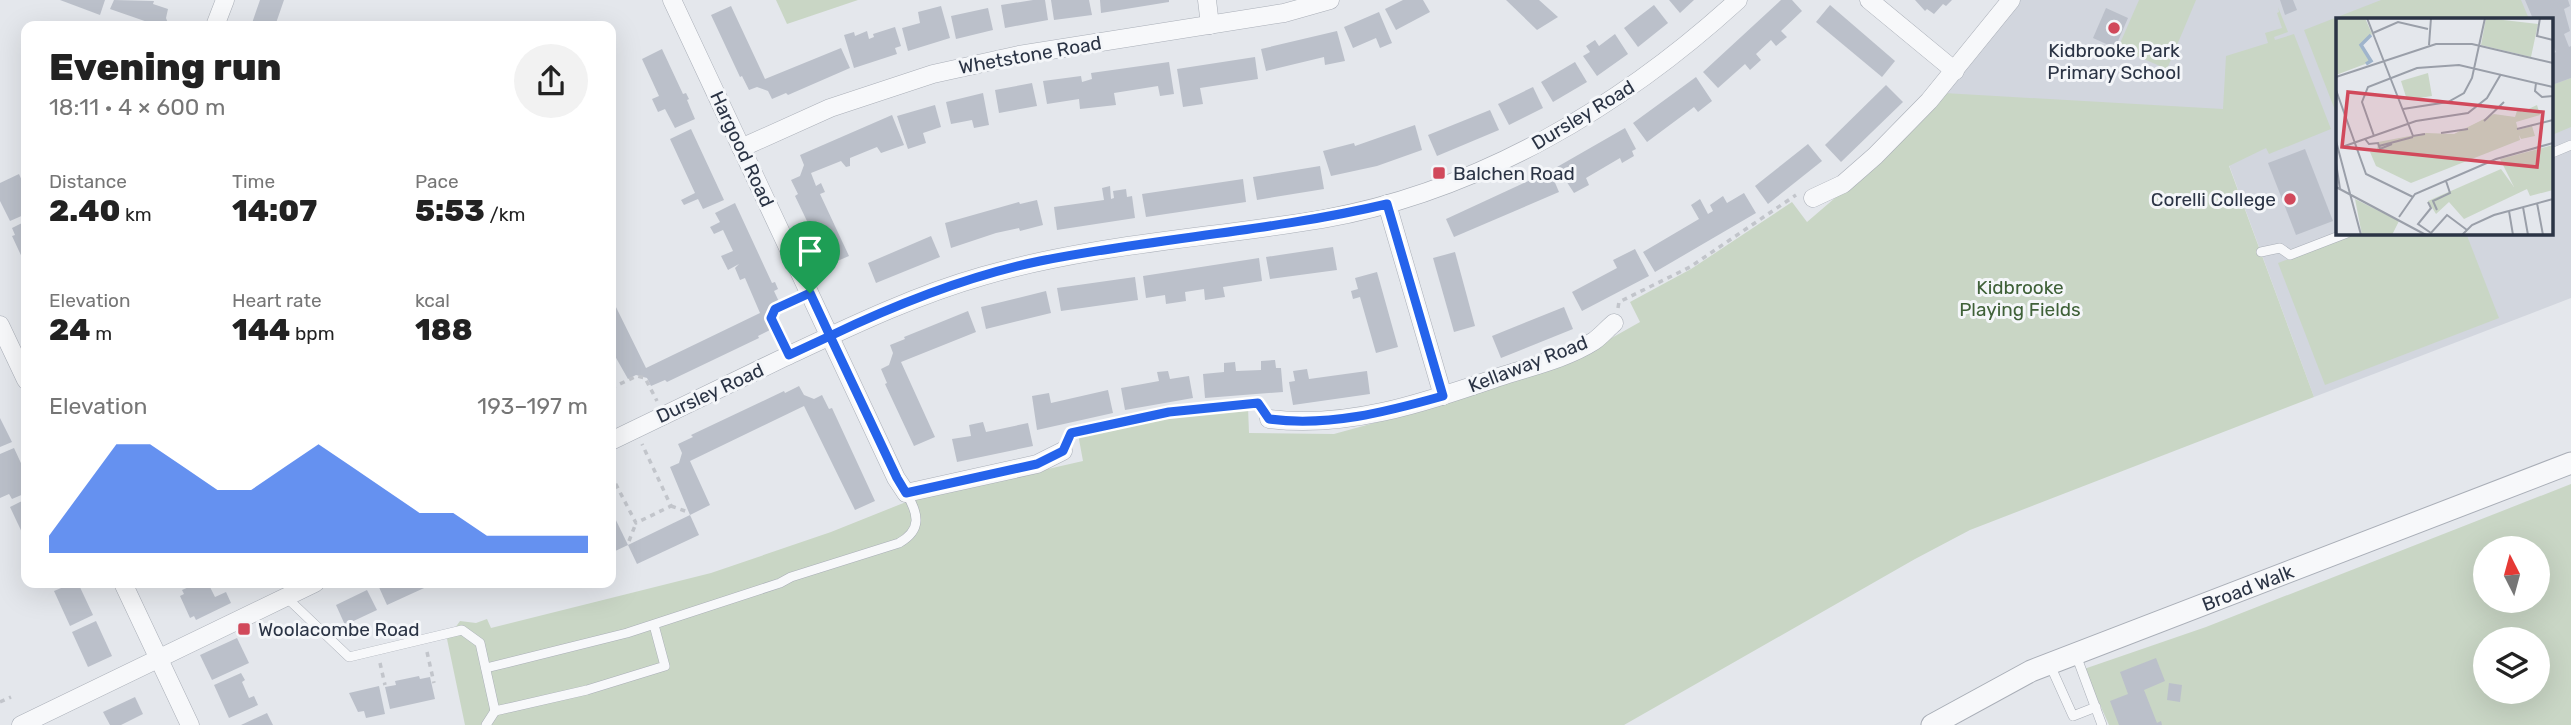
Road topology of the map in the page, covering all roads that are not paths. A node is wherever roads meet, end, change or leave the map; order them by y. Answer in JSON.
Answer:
{"nodes":[{"id":1,"x":225,"y":0,"type":"edge"},
{"id":2,"x":671,"y":0,"type":"edge"},
{"id":3,"x":1207,"y":0,"type":"edge"},
{"id":4,"x":1330,"y":0,"type":"edge"},
{"id":5,"x":1738,"y":0,"type":"edge"},
{"id":6,"x":1870,"y":0,"type":"edge"},
{"id":7,"x":2011,"y":0,"type":"edge"},
{"id":8,"x":217,"y":21,"type":"edge"},
{"id":9,"x":1210,"y":25,"type":"junction"},
{"id":10,"x":1955,"y":71,"type":"junction"},
{"id":11,"x":2571,"y":145,"type":"edge"},
{"id":12,"x":741,"y":148,"type":"junction"},
{"id":13,"x":2554,"y":152,"type":"edge"},
{"id":14,"x":1813,"y":198,"type":"road end"},
{"id":15,"x":1387,"y":204,"type":"junction"},
{"id":16,"x":2344,"y":234,"type":"edge"},
{"id":17,"x":2261,"y":252,"type":"dead end"},
{"id":18,"x":1614,"y":323,"type":"road end"},
{"id":19,"x":0,"y":325,"type":"edge"},
{"id":20,"x":830,"y":336,"type":"junction"},
{"id":21,"x":21,"y":369,"type":"edge"},
{"id":22,"x":1443,"y":396,"type":"junction"},
{"id":23,"x":1269,"y":419,"type":"road end"},
{"id":24,"x":616,"y":435,"type":"edge"},
{"id":25,"x":1063,"y":451,"type":"road end"},
{"id":26,"x":2571,"y":463,"type":"edge"},
{"id":27,"x":906,"y":493,"type":"junction"},
{"id":28,"x":125,"y":588,"type":"edge"},
{"id":29,"x":305,"y":588,"type":"edge"},
{"id":30,"x":286,"y":597,"type":"junction"},
{"id":31,"x":654,"y":625,"type":"junction"},
{"id":32,"x":2076,"y":654,"type":"junction"},
{"id":33,"x":159,"y":658,"type":"junction"},
{"id":34,"x":2049,"y":664,"type":"junction"},
{"id":35,"x":486,"y":668,"type":"junction"},
{"id":36,"x":2096,"y":707,"type":"junction"},
{"id":37,"x":495,"y":711,"type":"junction"},
{"id":38,"x":21,"y":725,"type":"edge"},
{"id":39,"x":190,"y":725,"type":"edge"},
{"id":40,"x":486,"y":725,"type":"edge"},
{"id":41,"x":1932,"y":725,"type":"edge"},
{"id":42,"x":2102,"y":725,"type":"edge"}],
"edges":[{"from":1,"to":8,"type":"street"},
{"from":2,"to":12,"type":"street","name":"Hargood Road"},
{"from":3,"to":9,"type":"street"},
{"from":4,"to":9,"type":"street","name":"Whetstone Road"},
{"from":5,"to":15,"type":"street","name":"Dursley Road"},
{"from":6,"to":10,"type":"street"},
{"from":7,"to":10,"type":"street"},
{"from":9,"to":12,"type":"street","name":"Whetstone Road"},
{"from":10,"to":14,"type":"street"},
{"from":11,"to":13,"type":"lane"},
{"from":12,"to":20,"type":"street","name":"Hargood Road"},
{"from":15,"to":20,"type":"street","name":"Dursley Road"},
{"from":15,"to":22,"type":"street"},
{"from":16,"to":17,"type":"lane"},
{"from":18,"to":22,"type":"street","name":"Kellaway Road"},
{"from":19,"to":21,"type":"street"},
{"from":20,"to":24,"type":"street","name":"Dursley Road"},
{"from":20,"to":27,"type":"street"},
{"from":22,"to":23,"type":"street","name":"Kellaway Road"},
{"from":25,"to":27,"type":"street"},
{"from":26,"to":32,"type":"street","name":"Broad Walk"},
{"from":27,"to":31,"type":"lane"},
{"from":28,"to":33,"type":"street"},
{"from":29,"to":30,"type":"street"},
{"from":30,"to":33,"type":"street"},
{"from":30,"to":35,"type":"lane"},
{"from":31,"to":35,"type":"lane"},
{"from":31,"to":37,"type":"lane"},
{"from":32,"to":34,"type":"street","name":"Broad Walk"},
{"from":32,"to":36,"type":"lane"},
{"from":33,"to":38,"type":"street"},
{"from":33,"to":39,"type":"street"},
{"from":34,"to":36,"type":"lane"},
{"from":34,"to":41,"type":"street","name":"Broad Walk"},
{"from":35,"to":37,"type":"lane"},
{"from":36,"to":42,"type":"lane"},
{"from":37,"to":40,"type":"lane"}]}
